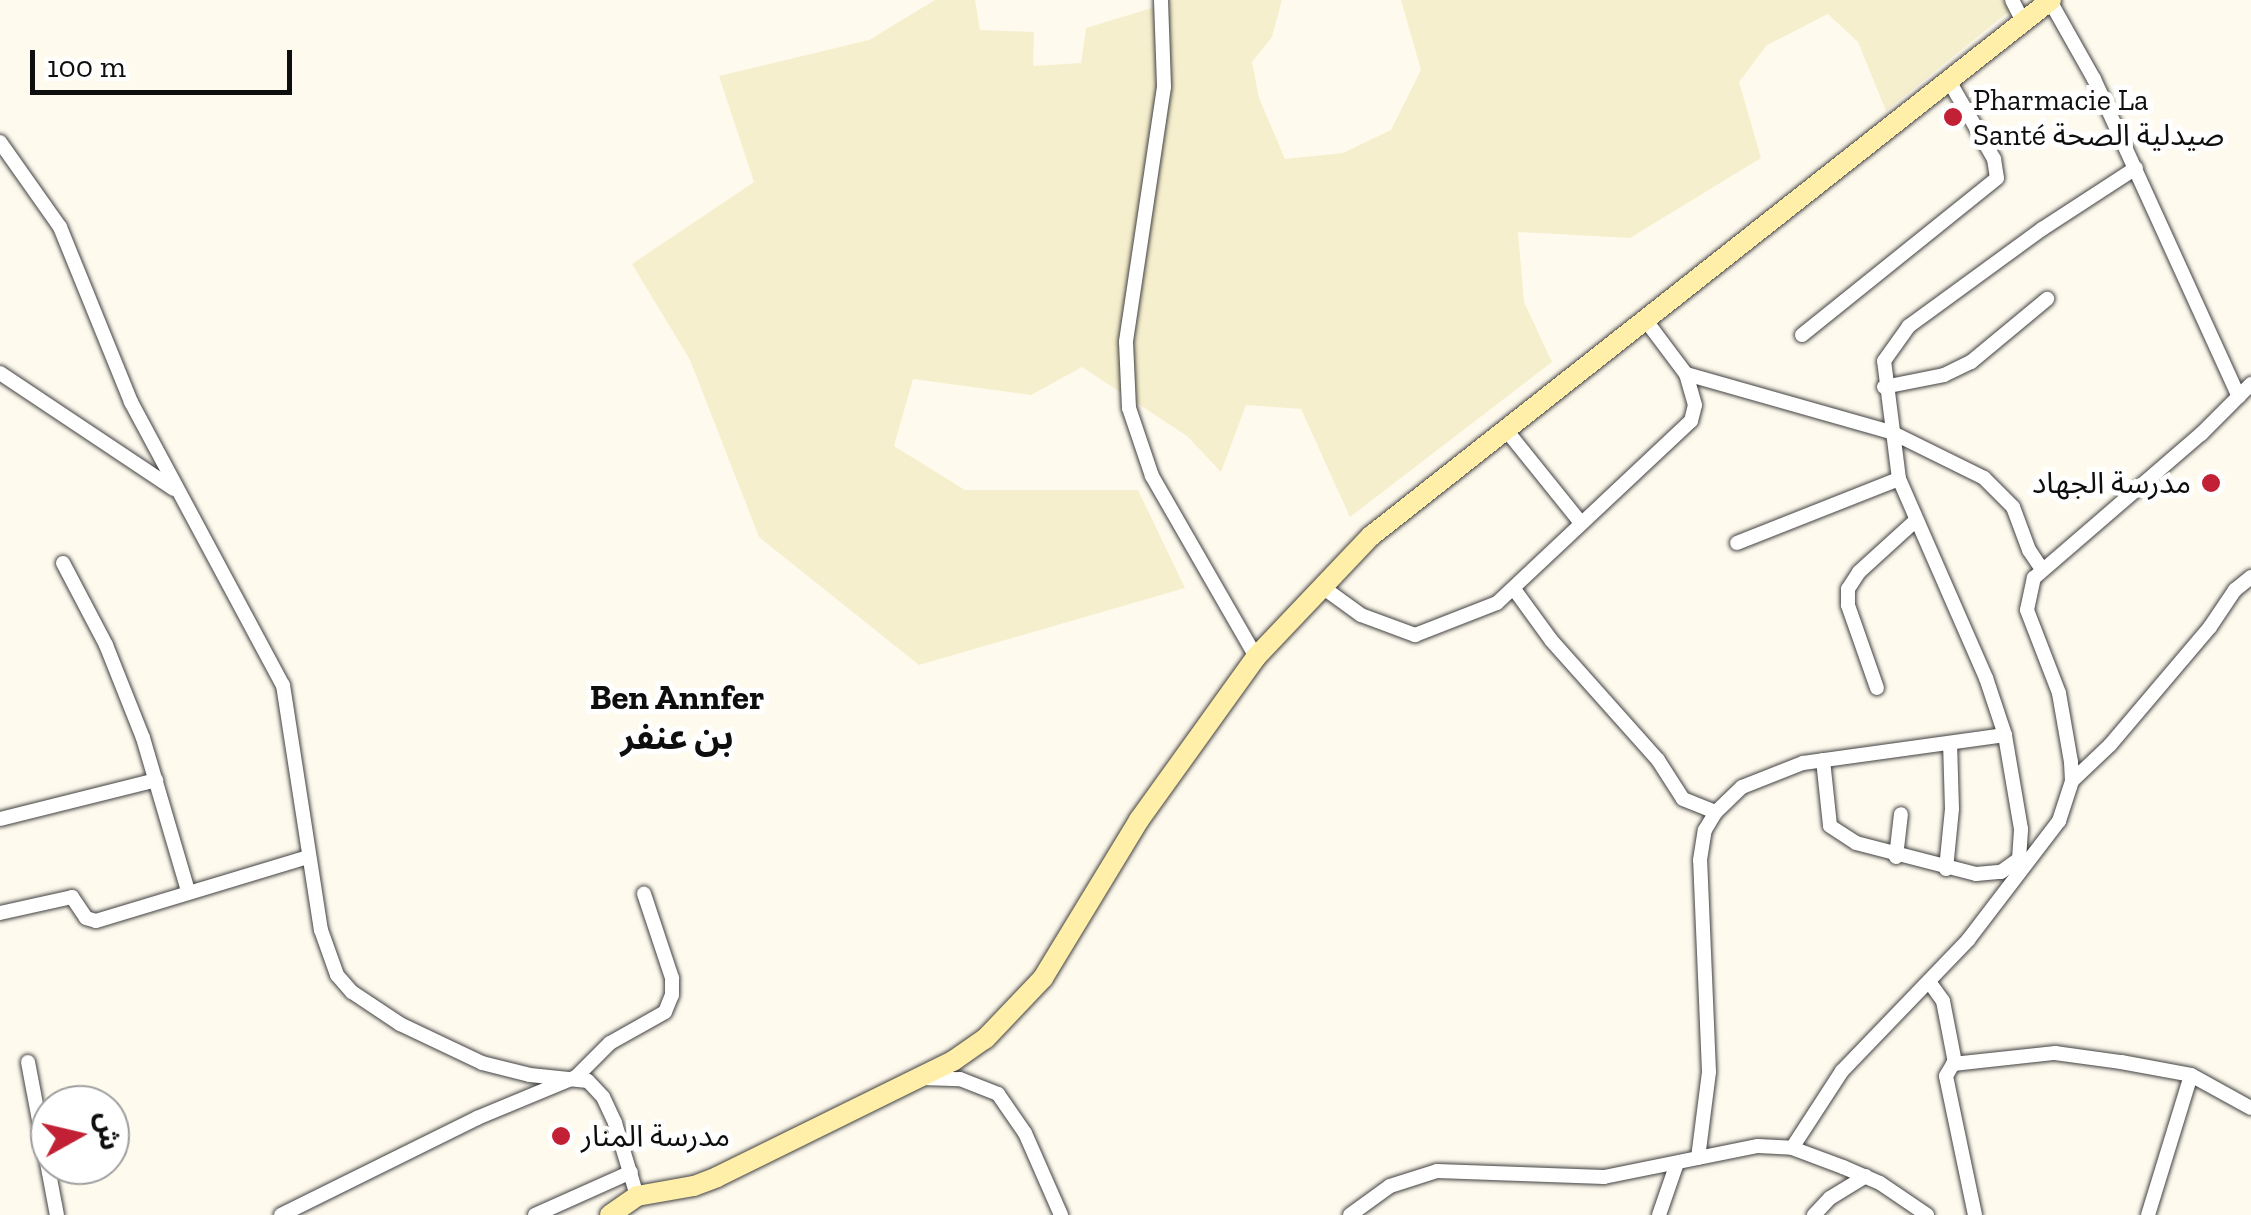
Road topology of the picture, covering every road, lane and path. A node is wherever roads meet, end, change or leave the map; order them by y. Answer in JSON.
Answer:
{"nodes":[{"id":1,"x":1161,"y":0,"type":"edge"},
{"id":2,"x":2012,"y":0,"type":"edge"},
{"id":3,"x":2050,"y":1,"type":"edge"},
{"id":4,"x":2023,"y":22,"type":"junction"},
{"id":5,"x":1948,"y":79,"type":"junction"},
{"id":6,"x":0,"y":142,"type":"edge"},
{"id":7,"x":2136,"y":168,"type":"junction"},
{"id":8,"x":2046,"y":299,"type":"dead end"},
{"id":9,"x":1647,"y":322,"type":"junction"},
{"id":10,"x":1802,"y":335,"type":"dead end"},
{"id":11,"x":0,"y":373,"type":"edge"},
{"id":12,"x":1686,"y":374,"type":"junction"},
{"id":13,"x":2251,"y":384,"type":"edge"},
{"id":14,"x":1884,"y":387,"type":"junction"},
{"id":15,"x":2238,"y":397,"type":"junction"},
{"id":16,"x":1507,"y":432,"type":"junction"},
{"id":17,"x":1891,"y":432,"type":"junction"},
{"id":18,"x":1899,"y":479,"type":"junction"},
{"id":19,"x":179,"y":492,"type":"junction"},
{"id":20,"x":1916,"y":521,"type":"junction"},
{"id":21,"x":1580,"y":522,"type":"junction"},
{"id":22,"x":1737,"y":543,"type":"dead end"},
{"id":23,"x":64,"y":563,"type":"dead end"},
{"id":24,"x":2042,"y":568,"type":"junction"},
{"id":25,"x":2251,"y":577,"type":"edge"},
{"id":26,"x":1321,"y":586,"type":"junction"},
{"id":27,"x":1514,"y":588,"type":"junction"},
{"id":28,"x":1256,"y":658,"type":"junction"},
{"id":29,"x":1877,"y":688,"type":"dead end"},
{"id":30,"x":2005,"y":735,"type":"junction"},
{"id":31,"x":1950,"y":743,"type":"junction"},
{"id":32,"x":1823,"y":760,"type":"junction"},
{"id":33,"x":156,"y":780,"type":"junction"},
{"id":34,"x":2072,"y":781,"type":"junction"},
{"id":35,"x":1716,"y":812,"type":"junction"},
{"id":36,"x":1901,"y":814,"type":"dead end"},
{"id":37,"x":0,"y":819,"type":"edge"},
{"id":38,"x":308,"y":857,"type":"junction"},
{"id":39,"x":1896,"y":857,"type":"junction"},
{"id":40,"x":1946,"y":870,"type":"junction"},
{"id":41,"x":188,"y":891,"type":"junction"},
{"id":42,"x":644,"y":894,"type":"dead end"},
{"id":43,"x":0,"y":913,"type":"edge"},
{"id":44,"x":1930,"y":982,"type":"junction"},
{"id":45,"x":28,"y":1062,"type":"dead end"},
{"id":46,"x":1955,"y":1063,"type":"junction"},
{"id":47,"x":2192,"y":1075,"type":"junction"},
{"id":48,"x":576,"y":1077,"type":"junction"},
{"id":49,"x":921,"y":1078,"type":"junction"},
{"id":50,"x":2251,"y":1108,"type":"edge"},
{"id":51,"x":1792,"y":1148,"type":"junction"},
{"id":52,"x":1698,"y":1158,"type":"junction"},
{"id":53,"x":1677,"y":1163,"type":"junction"},
{"id":54,"x":632,"y":1172,"type":"junction"},
{"id":55,"x":1866,"y":1176,"type":"junction"},
{"id":56,"x":637,"y":1196,"type":"junction"},
{"id":57,"x":56,"y":1215,"type":"edge"},
{"id":58,"x":280,"y":1215,"type":"edge"},
{"id":59,"x":535,"y":1215,"type":"edge"},
{"id":60,"x":610,"y":1215,"type":"edge"},
{"id":61,"x":1062,"y":1215,"type":"edge"},
{"id":62,"x":1350,"y":1215,"type":"edge"},
{"id":63,"x":1658,"y":1215,"type":"edge"},
{"id":64,"x":1814,"y":1215,"type":"edge"},
{"id":65,"x":1928,"y":1215,"type":"edge"},
{"id":66,"x":1974,"y":1215,"type":"edge"},
{"id":67,"x":2148,"y":1215,"type":"edge"}],
"edges":[{"from":1,"to":28,"type":"street"},
{"from":2,"to":4,"type":"street"},
{"from":3,"to":4,"type":"street"},
{"from":3,"to":7,"type":"street"},
{"from":4,"to":5,"type":"street"},
{"from":5,"to":9,"type":"street"},
{"from":5,"to":10,"type":"street"},
{"from":6,"to":19,"type":"street"},
{"from":7,"to":14,"type":"street"},
{"from":7,"to":15,"type":"street"},
{"from":8,"to":14,"type":"street"},
{"from":9,"to":12,"type":"street"},
{"from":9,"to":16,"type":"street"},
{"from":11,"to":19,"type":"street"},
{"from":12,"to":17,"type":"street"},
{"from":12,"to":21,"type":"street"},
{"from":13,"to":15,"type":"street"},
{"from":14,"to":17,"type":"street"},
{"from":15,"to":24,"type":"street"},
{"from":16,"to":21,"type":"street"},
{"from":16,"to":26,"type":"street"},
{"from":17,"to":18,"type":"street"},
{"from":17,"to":24,"type":"street"},
{"from":18,"to":20,"type":"street"},
{"from":18,"to":22,"type":"street"},
{"from":19,"to":38,"type":"street"},
{"from":20,"to":29,"type":"street"},
{"from":20,"to":30,"type":"street"},
{"from":21,"to":27,"type":"street"},
{"from":23,"to":33,"type":"street"},
{"from":24,"to":34,"type":"street"},
{"from":25,"to":34,"type":"street"},
{"from":26,"to":27,"type":"street"},
{"from":26,"to":28,"type":"street"},
{"from":27,"to":35,"type":"street"},
{"from":28,"to":49,"type":"street"},
{"from":30,"to":31,"type":"street"},
{"from":30,"to":40,"type":"street"},
{"from":31,"to":32,"type":"street"},
{"from":31,"to":40,"type":"street"},
{"from":32,"to":35,"type":"street"},
{"from":32,"to":39,"type":"street"},
{"from":33,"to":37,"type":"street"},
{"from":33,"to":41,"type":"street"},
{"from":34,"to":44,"type":"street"},
{"from":35,"to":52,"type":"street"},
{"from":36,"to":39,"type":"street"},
{"from":38,"to":41,"type":"street"},
{"from":38,"to":48,"type":"street"},
{"from":39,"to":40,"type":"street"},
{"from":41,"to":43,"type":"street"},
{"from":42,"to":48,"type":"street"},
{"from":44,"to":46,"type":"street"},
{"from":44,"to":51,"type":"street"},
{"from":45,"to":57,"type":"street"},
{"from":46,"to":47,"type":"street"},
{"from":46,"to":66,"type":"street"},
{"from":47,"to":50,"type":"street"},
{"from":47,"to":67,"type":"street"},
{"from":48,"to":54,"type":"street"},
{"from":48,"to":58,"type":"street"},
{"from":49,"to":56,"type":"street"},
{"from":49,"to":61,"type":"street"},
{"from":51,"to":52,"type":"street"},
{"from":51,"to":55,"type":"street"},
{"from":52,"to":53,"type":"street"},
{"from":53,"to":62,"type":"street"},
{"from":53,"to":63,"type":"street"},
{"from":54,"to":56,"type":"street"},
{"from":54,"to":59,"type":"street"},
{"from":55,"to":64,"type":"street"},
{"from":55,"to":65,"type":"street"},
{"from":56,"to":60,"type":"street"}]}
